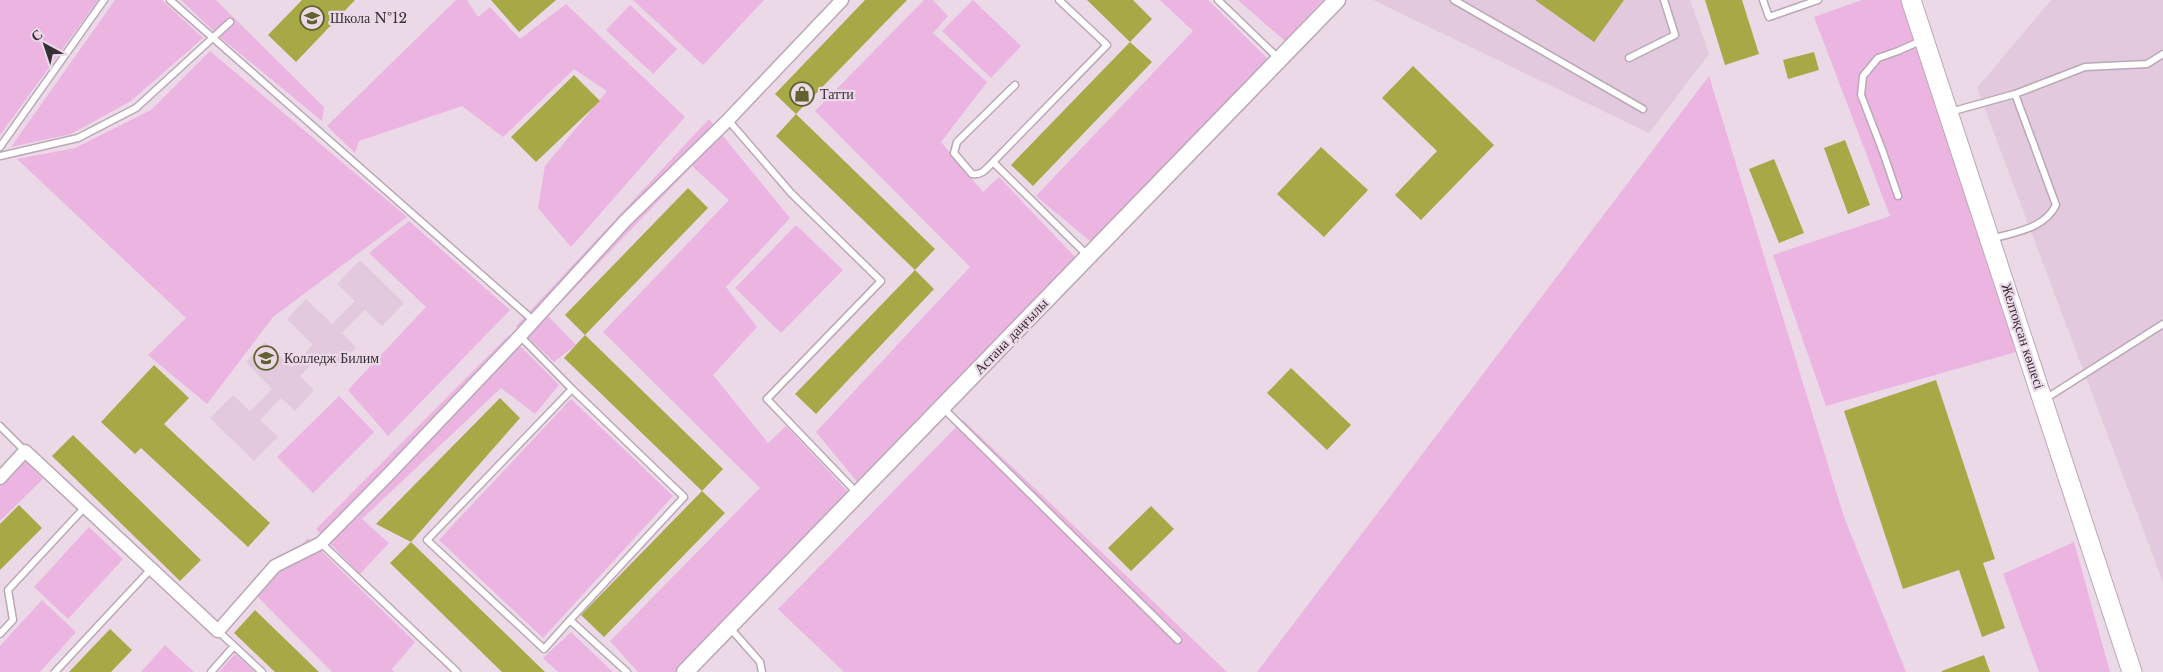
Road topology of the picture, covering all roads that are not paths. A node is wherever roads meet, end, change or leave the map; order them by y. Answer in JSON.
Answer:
{"nodes":[{"id":1,"x":104,"y":0,"type":"edge"},
{"id":2,"x":170,"y":0,"type":"edge"},
{"id":3,"x":842,"y":0,"type":"edge"},
{"id":4,"x":1059,"y":0,"type":"edge"},
{"id":5,"x":1218,"y":0,"type":"edge"},
{"id":6,"x":1337,"y":0,"type":"edge"},
{"id":7,"x":1454,"y":0,"type":"edge"},
{"id":8,"x":1664,"y":0,"type":"edge"},
{"id":9,"x":1763,"y":0,"type":"edge"},
{"id":10,"x":1818,"y":0,"type":"edge"},
{"id":11,"x":1911,"y":0,"type":"edge"},
{"id":12,"x":230,"y":22,"type":"dead end"},
{"id":13,"x":213,"y":37,"type":"junction"},
{"id":14,"x":1924,"y":39,"type":"junction"},
{"id":15,"x":2163,"y":54,"type":"edge"},
{"id":16,"x":1629,"y":58,"type":"dead end"},
{"id":17,"x":1279,"y":59,"type":"junction"},
{"id":18,"x":1015,"y":85,"type":"dead end"},
{"id":19,"x":2015,"y":94,"type":"junction"},
{"id":20,"x":1643,"y":109,"type":"dead end"},
{"id":21,"x":1949,"y":113,"type":"junction"},
{"id":22,"x":728,"y":120,"type":"junction"},
{"id":23,"x":0,"y":147,"type":"edge"},
{"id":24,"x":0,"y":156,"type":"edge"},
{"id":25,"x":993,"y":162,"type":"junction"},
{"id":26,"x":1898,"y":196,"type":"dead end"},
{"id":27,"x":1991,"y":239,"type":"junction"},
{"id":28,"x":1088,"y":256,"type":"junction"},
{"id":29,"x":534,"y":321,"type":"junction"},
{"id":30,"x":2163,"y":324,"type":"edge"},
{"id":31,"x":520,"y":336,"type":"junction"},
{"id":32,"x":572,"y":389,"type":"junction"},
{"id":33,"x":2044,"y":400,"type":"junction"},
{"id":34,"x":942,"y":407,"type":"junction"},
{"id":35,"x":0,"y":426,"type":"edge"},
{"id":36,"x":25,"y":451,"type":"junction"},
{"id":37,"x":0,"y":478,"type":"edge"},
{"id":38,"x":858,"y":493,"type":"junction"},
{"id":39,"x":85,"y":507,"type":"junction"},
{"id":40,"x":320,"y":543,"type":"junction"},
{"id":41,"x":151,"y":569,"type":"junction"},
{"id":42,"x":570,"y":620,"type":"junction"},
{"id":43,"x":729,"y":627,"type":"junction"},
{"id":44,"x":218,"y":631,"type":"junction"},
{"id":45,"x":0,"y":634,"type":"edge"},
{"id":46,"x":1178,"y":640,"type":"dead end"},
{"id":47,"x":234,"y":646,"type":"junction"},
{"id":48,"x":55,"y":672,"type":"edge"},
{"id":49,"x":211,"y":672,"type":"edge"},
{"id":50,"x":262,"y":672,"type":"edge"},
{"id":51,"x":457,"y":672,"type":"edge"},
{"id":52,"x":627,"y":672,"type":"edge"},
{"id":53,"x":684,"y":672,"type":"edge"},
{"id":54,"x":762,"y":672,"type":"edge"},
{"id":55,"x":2132,"y":672,"type":"edge"}],
"edges":[{"from":1,"to":23,"type":"lane"},
{"from":2,"to":13,"type":"lane"},
{"from":3,"to":22,"type":"street"},
{"from":4,"to":25,"type":"lane"},
{"from":5,"to":17,"type":"lane"},
{"from":6,"to":17,"type":"street","name":"Астана даңғылы"},
{"from":7,"to":20,"type":"lane"},
{"from":8,"to":16,"type":"lane"},
{"from":9,"to":10,"type":"lane"},
{"from":11,"to":14,"type":"main road","name":"Желтоқсан көшесі"},
{"from":12,"to":13,"type":"lane"},
{"from":13,"to":24,"type":"lane"},
{"from":13,"to":29,"type":"lane"},
{"from":14,"to":21,"type":"main road","name":"Желтоқсан көшесі"},
{"from":14,"to":26,"type":"lane"},
{"from":15,"to":19,"type":"lane"},
{"from":17,"to":28,"type":"street","name":"Астана даңғылы"},
{"from":18,"to":25,"type":"lane"},
{"from":19,"to":21,"type":"lane"},
{"from":19,"to":27,"type":"lane"},
{"from":21,"to":27,"type":"main road","name":"Желтоқсан көшесі"},
{"from":22,"to":29,"type":"street"},
{"from":22,"to":38,"type":"lane"},
{"from":25,"to":28,"type":"lane"},
{"from":27,"to":33,"type":"main road","name":"Желтоқсан көшесі"},
{"from":28,"to":34,"type":"street","name":"Астана даңғылы"},
{"from":29,"to":31,"type":"street"},
{"from":30,"to":33,"type":"lane"},
{"from":31,"to":32,"type":"lane"},
{"from":31,"to":40,"type":"street"},
{"from":32,"to":42,"type":"lane"},
{"from":32,"to":42,"type":"lane"},
{"from":33,"to":55,"type":"main road","name":"Желтоқсан көшесі"},
{"from":34,"to":38,"type":"street","name":"Астана даңғылы"},
{"from":34,"to":46,"type":"lane"},
{"from":35,"to":36,"type":"lane"},
{"from":36,"to":37,"type":"street"},
{"from":36,"to":39,"type":"street"},
{"from":38,"to":43,"type":"street","name":"Астана даңғылы"},
{"from":39,"to":41,"type":"street"},
{"from":39,"to":45,"type":"lane"},
{"from":40,"to":44,"type":"street"},
{"from":40,"to":51,"type":"lane"},
{"from":41,"to":44,"type":"street"},
{"from":41,"to":48,"type":"lane"},
{"from":42,"to":52,"type":"lane"},
{"from":43,"to":53,"type":"street","name":"Астана даңғылы"},
{"from":43,"to":54,"type":"lane"},
{"from":44,"to":47,"type":"lane"},
{"from":47,"to":49,"type":"lane"},
{"from":47,"to":50,"type":"lane"}]}
